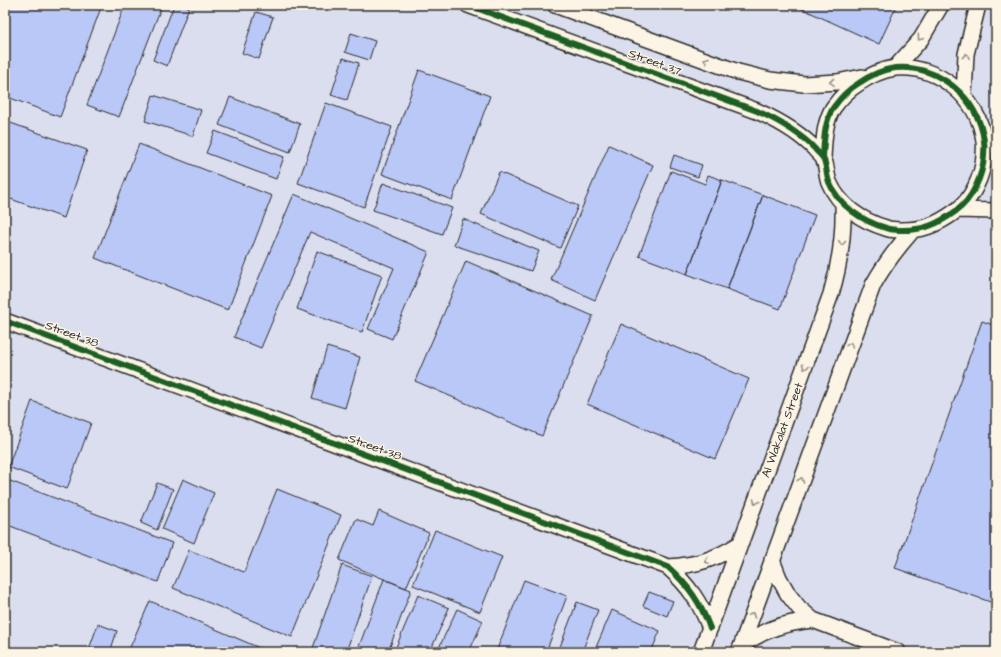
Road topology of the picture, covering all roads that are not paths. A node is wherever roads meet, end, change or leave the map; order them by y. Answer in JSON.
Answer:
{"nodes":[{"id":1,"x":468,"y":5,"type":"edge"},
{"id":2,"x":555,"y":5,"type":"edge"},
{"id":3,"x":941,"y":5,"type":"edge"},
{"id":4,"x":978,"y":5,"type":"edge"},
{"id":5,"x":895,"y":68,"type":"junction"},
{"id":6,"x":870,"y":75,"type":"junction"},
{"id":7,"x":964,"y":95,"type":"junction"},
{"id":8,"x":978,"y":117,"type":"junction"},
{"id":9,"x":996,"y":140,"type":"edge"},
{"id":10,"x":823,"y":158,"type":"junction"},
{"id":11,"x":843,"y":204,"type":"junction"},
{"id":12,"x":958,"y":210,"type":"junction"},
{"id":13,"x":996,"y":211,"type":"edge"},
{"id":14,"x":912,"y":231,"type":"junction"},
{"id":15,"x":5,"y":321,"type":"edge"},
{"id":16,"x":741,"y":543,"type":"junction"},
{"id":17,"x":772,"y":560,"type":"junction"},
{"id":18,"x":668,"y":567,"type":"junction"},
{"id":19,"x":813,"y":620,"type":"junction"},
{"id":20,"x":710,"y":628,"type":"junction"},
{"id":21,"x":740,"y":649,"type":"edge"},
{"id":22,"x":701,"y":652,"type":"edge"},
{"id":23,"x":898,"y":652,"type":"edge"}],
"edges":[{"from":1,"to":10,"type":"street","name":"Street 37"},
{"from":6,"to":2,"type":"street","name":"Street 37","one_way":true},
{"from":3,"to":5,"type":"street","one_way":true},
{"from":7,"to":4,"type":"street","one_way":true},
{"from":5,"to":6,"type":"street"},
{"from":5,"to":7,"type":"street"},
{"from":6,"to":10,"type":"street"},
{"from":7,"to":8,"type":"street"},
{"from":8,"to":9,"type":"street"},
{"from":8,"to":12,"type":"street"},
{"from":10,"to":11,"type":"street"},
{"from":11,"to":14,"type":"street"},
{"from":11,"to":16,"type":"street","name":"Al Wakalat Street","one_way":true},
{"from":12,"to":13,"type":"street"},
{"from":12,"to":14,"type":"street"},
{"from":17,"to":14,"type":"street","one_way":true},
{"from":15,"to":18,"type":"street","name":"Street 38"},
{"from":16,"to":18,"type":"street","name":"Street 38","one_way":true},
{"from":16,"to":20,"type":"street","name":"Al Wakalat Street"},
{"from":17,"to":19,"type":"street"},
{"from":21,"to":17,"type":"street","one_way":true},
{"from":18,"to":20,"type":"street","name":"Street 38"},
{"from":19,"to":21,"type":"street"},
{"from":19,"to":23,"type":"street"},
{"from":20,"to":22,"type":"street","name":"Al Wakalat Street"}]}
